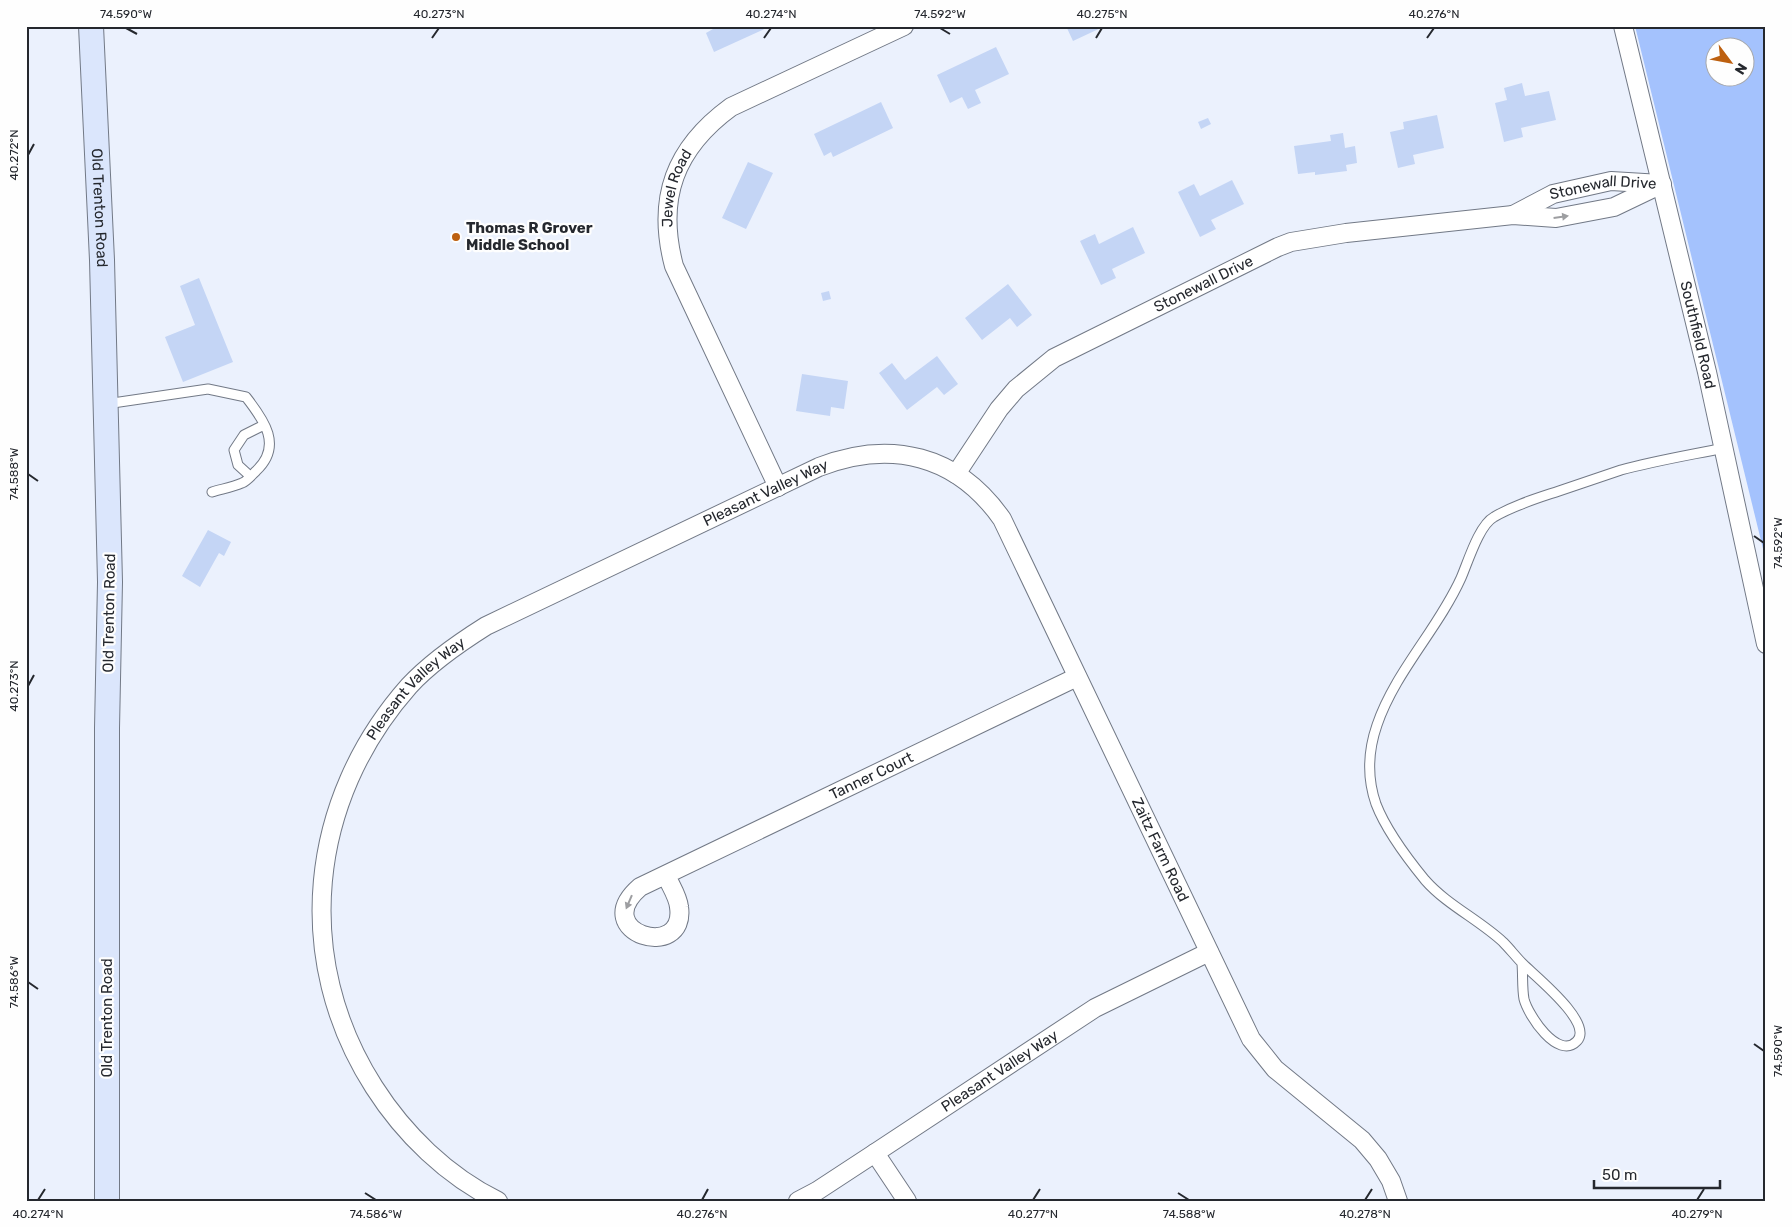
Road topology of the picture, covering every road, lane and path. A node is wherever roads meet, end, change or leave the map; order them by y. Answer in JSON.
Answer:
{"nodes":[{"id":1,"x":91,"y":26,"type":"edge"},
{"id":2,"x":904,"y":26,"type":"edge"},
{"id":3,"x":1623,"y":26,"type":"edge"},
{"id":4,"x":1662,"y":184,"type":"junction"},
{"id":5,"x":1513,"y":215,"type":"junction"},
{"id":6,"x":106,"y":404,"type":"junction"},
{"id":7,"x":264,"y":425,"type":"junction"},
{"id":8,"x":1724,"y":448,"type":"junction"},
{"id":9,"x":956,"y":474,"type":"junction"},
{"id":10,"x":250,"y":476,"type":"junction"},
{"id":11,"x":778,"y":487,"type":"junction"},
{"id":12,"x":212,"y":492,"type":"dead end"},
{"id":13,"x":1766,"y":644,"type":"edge"},
{"id":14,"x":1077,"y":676,"type":"junction"},
{"id":15,"x":666,"y":875,"type":"dead end"},
{"id":16,"x":1208,"y":952,"type":"junction"},
{"id":17,"x":1522,"y":964,"type":"junction"},
{"id":18,"x":876,"y":1153,"type":"junction"},
{"id":19,"x":492,"y":1200,"type":"edge"},
{"id":20,"x":107,"y":1201,"type":"edge"},
{"id":21,"x":798,"y":1201,"type":"edge"},
{"id":22,"x":907,"y":1201,"type":"edge"},
{"id":23,"x":1398,"y":1201,"type":"edge"}],
"edges":[{"from":1,"to":6,"type":"main road","name":"Old Trenton Road"},
{"from":2,"to":11,"type":"street","name":"Jewel Road"},
{"from":3,"to":4,"type":"street","name":"Southfield Road"},
{"from":5,"to":4,"type":"street","name":"Stonewall Drive","one_way":true},
{"from":4,"to":5,"type":"street","name":"Stonewall Drive"},
{"from":4,"to":8,"type":"street","name":"Southfield Road"},
{"from":5,"to":9,"type":"street","name":"Stonewall Drive"},
{"from":6,"to":7,"type":"lane"},
{"from":6,"to":20,"type":"main road","name":"Old Trenton Road"},
{"from":7,"to":10,"type":"lane"},
{"from":7,"to":10,"type":"lane"},
{"from":8,"to":13,"type":"street","name":"Southfield Road"},
{"from":8,"to":17,"type":"lane"},
{"from":9,"to":11,"type":"street","name":"Pleasant Valley Way"},
{"from":9,"to":14,"type":"street","name":"Zaitz Farm Road"},
{"from":10,"to":12,"type":"lane"},
{"from":11,"to":19,"type":"street","name":"Pleasant Valley Way"},
{"from":14,"to":15,"type":"street","name":"Tanner Court"},
{"from":14,"to":16,"type":"street","name":"Zaitz Farm Road"},
{"from":16,"to":18,"type":"street","name":"Pleasant Valley Way"},
{"from":16,"to":23,"type":"street","name":"Zaitz Farm Road"},
{"from":17,"to":17,"type":"lane"},
{"from":18,"to":21,"type":"street","name":"Pleasant Valley Way"},
{"from":18,"to":22,"type":"street"}]}
